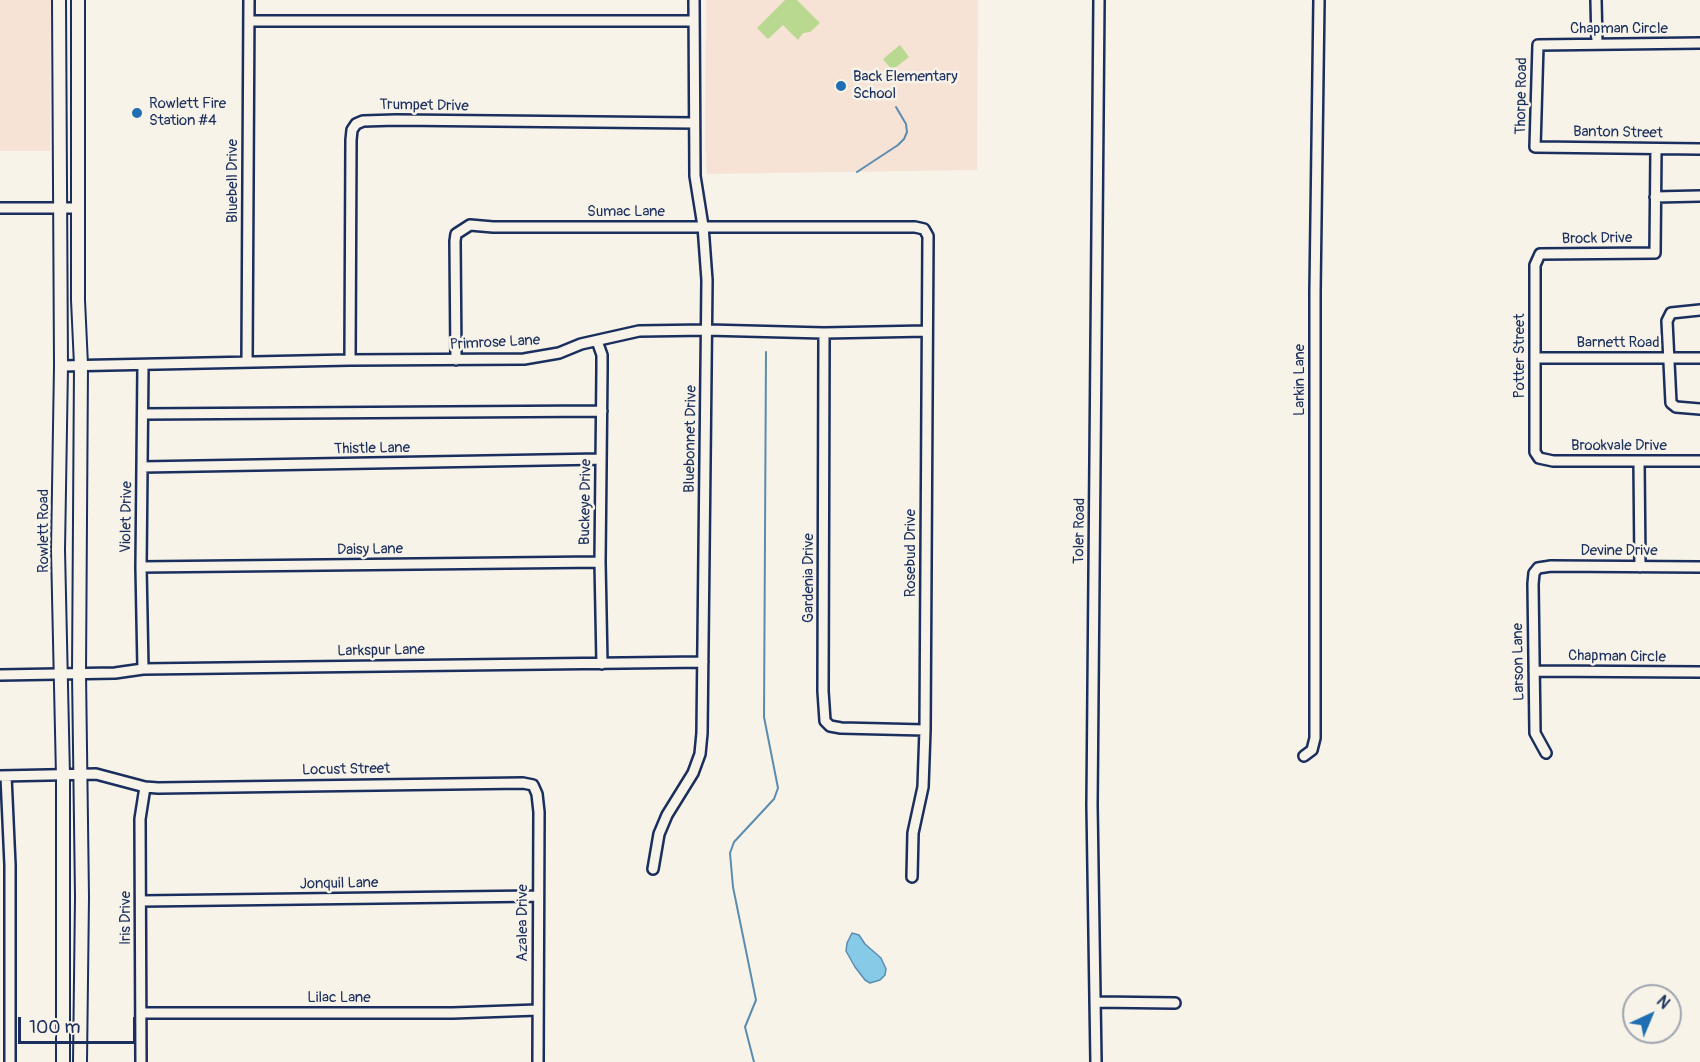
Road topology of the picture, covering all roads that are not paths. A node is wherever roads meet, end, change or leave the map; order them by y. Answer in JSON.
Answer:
{"nodes":[{"id":1,"x":59,"y":0,"type":"edge"},
{"id":2,"x":78,"y":0,"type":"edge"},
{"id":3,"x":249,"y":0,"type":"edge"},
{"id":4,"x":694,"y":0,"type":"edge"},
{"id":5,"x":1099,"y":0,"type":"edge"},
{"id":6,"x":1320,"y":0,"type":"edge"},
{"id":7,"x":1596,"y":0,"type":"edge"},
{"id":8,"x":249,"y":21,"type":"junction"},
{"id":9,"x":694,"y":21,"type":"junction"},
{"id":10,"x":1596,"y":44,"type":"junction"},
{"id":11,"x":1700,"y":44,"type":"edge"},
{"id":12,"x":1538,"y":45,"type":"joint"},
{"id":13,"x":694,"y":123,"type":"junction"},
{"id":14,"x":1535,"y":147,"type":"joint"},
{"id":15,"x":1656,"y":149,"type":"junction"},
{"id":16,"x":1700,"y":149,"type":"edge"},
{"id":17,"x":1700,"y":196,"type":"edge"},
{"id":18,"x":1655,"y":197,"type":"junction"},
{"id":19,"x":60,"y":207,"type":"junction"},
{"id":20,"x":0,"y":208,"type":"edge"},
{"id":21,"x":78,"y":208,"type":"junction"},
{"id":22,"x":703,"y":226,"type":"junction"},
{"id":23,"x":924,"y":229,"type":"joint"},
{"id":24,"x":1540,"y":254,"type":"joint"},
{"id":25,"x":1700,"y":310,"type":"edge"},
{"id":26,"x":707,"y":330,"type":"junction"},
{"id":27,"x":927,"y":331,"type":"junction"},
{"id":28,"x":824,"y":333,"type":"junction"},
{"id":29,"x":597,"y":341,"type":"junction"},
{"id":30,"x":1536,"y":358,"type":"junction"},
{"id":31,"x":1667,"y":358,"type":"junction"},
{"id":32,"x":1700,"y":358,"type":"edge"},
{"id":33,"x":350,"y":360,"type":"junction"},
{"id":34,"x":456,"y":360,"type":"junction"},
{"id":35,"x":248,"y":362,"type":"junction"},
{"id":36,"x":81,"y":365,"type":"junction"},
{"id":37,"x":143,"y":365,"type":"junction"},
{"id":38,"x":61,"y":366,"type":"junction"},
{"id":39,"x":1700,"y":409,"type":"edge"},
{"id":40,"x":602,"y":411,"type":"junction"},
{"id":41,"x":143,"y":414,"type":"junction"},
{"id":42,"x":1539,"y":458,"type":"joint"},
{"id":43,"x":602,"y":459,"type":"junction"},
{"id":44,"x":1639,"y":461,"type":"junction"},
{"id":45,"x":1700,"y":461,"type":"edge"},
{"id":46,"x":142,"y":468,"type":"junction"},
{"id":47,"x":600,"y":562,"type":"junction"},
{"id":48,"x":141,"y":567,"type":"junction"},
{"id":49,"x":1640,"y":567,"type":"junction"},
{"id":50,"x":1700,"y":567,"type":"edge"},
{"id":51,"x":1538,"y":568,"type":"joint"},
{"id":52,"x":703,"y":662,"type":"junction"},
{"id":53,"x":602,"y":664,"type":"junction"},
{"id":54,"x":143,"y":669,"type":"junction"},
{"id":55,"x":1534,"y":671,"type":"junction"},
{"id":56,"x":1700,"y":672,"type":"edge"},
{"id":57,"x":79,"y":673,"type":"junction"},
{"id":58,"x":61,"y":674,"type":"junction"},
{"id":59,"x":0,"y":675,"type":"edge"},
{"id":60,"x":925,"y":730,"type":"junction"},
{"id":61,"x":1546,"y":753,"type":"dead end"},
{"id":62,"x":1304,"y":756,"type":"dead end"},
{"id":63,"x":3,"y":776,"type":"edge"},
{"id":64,"x":63,"y":776,"type":"junction"},
{"id":65,"x":81,"y":776,"type":"junction"},
{"id":66,"x":533,"y":785,"type":"joint"},
{"id":67,"x":145,"y":787,"type":"junction"},
{"id":68,"x":5,"y":865,"type":"edge"},
{"id":69,"x":653,"y":869,"type":"dead end"},
{"id":70,"x":912,"y":877,"type":"dead end"},
{"id":71,"x":538,"y":896,"type":"junction"},
{"id":72,"x":141,"y":901,"type":"junction"},
{"id":73,"x":5,"y":955,"type":"edge"},
{"id":74,"x":1096,"y":1002,"type":"junction"},
{"id":75,"x":1175,"y":1003,"type":"dead end"},
{"id":76,"x":537,"y":1010,"type":"junction"},
{"id":77,"x":141,"y":1012,"type":"junction"},
{"id":78,"x":10,"y":1062,"type":"edge"},
{"id":79,"x":63,"y":1062,"type":"edge"},
{"id":80,"x":81,"y":1062,"type":"edge"},
{"id":81,"x":141,"y":1062,"type":"edge"},
{"id":82,"x":538,"y":1062,"type":"edge"},
{"id":83,"x":1096,"y":1062,"type":"edge"}],
"edges":[{"from":1,"to":19,"type":"main road","name":"Rowlett Road"},
{"from":2,"to":21,"type":"main road"},
{"from":3,"to":8,"type":"street","name":"Bluebell Drive"},
{"from":4,"to":9,"type":"street","name":"Bluebonnet Drive"},
{"from":5,"to":74,"type":"street","name":"Toler Road"},
{"from":6,"to":62,"type":"street","name":"Larkin Lane"},
{"from":7,"to":10,"type":"street"},
{"from":8,"to":9,"type":"street"},
{"from":8,"to":35,"type":"street","name":"Bluebell Drive"},
{"from":9,"to":13,"type":"street","name":"Bluebonnet Drive"},
{"from":10,"to":11,"type":"street","name":"Chapman Circle"},
{"from":10,"to":12,"type":"street","name":"Chapman Circle"},
{"from":12,"to":14,"type":"street","name":"Thorpe Road"},
{"from":13,"to":22,"type":"street","name":"Bluebonnet Drive"},
{"from":13,"to":33,"type":"street","name":"Trumpet Drive"},
{"from":14,"to":15,"type":"street","name":"Banton Street"},
{"from":15,"to":16,"type":"street","name":"Banton Street"},
{"from":15,"to":18,"type":"street"},
{"from":17,"to":18,"type":"street"},
{"from":18,"to":24,"type":"street","name":"Brock Drive"},
{"from":19,"to":20,"type":"street"},
{"from":19,"to":21,"type":"street"},
{"from":19,"to":38,"type":"main road","name":"Rowlett Road"},
{"from":21,"to":36,"type":"main road"},
{"from":22,"to":23,"type":"street","name":"Sumac Lane"},
{"from":22,"to":26,"type":"street","name":"Bluebonnet Drive"},
{"from":22,"to":34,"type":"street","name":"Sumac Lane"},
{"from":23,"to":27,"type":"street","name":"Rosebud Drive"},
{"from":24,"to":30,"type":"street","name":"Potter Street"},
{"from":25,"to":31,"type":"street"},
{"from":26,"to":28,"type":"street","name":"Primrose Lane"},
{"from":26,"to":29,"type":"street","name":"Primrose Lane"},
{"from":26,"to":52,"type":"street","name":"Bluebonnet Drive"},
{"from":27,"to":28,"type":"street","name":"Primrose Lane"},
{"from":27,"to":60,"type":"street","name":"Rosebud Drive"},
{"from":28,"to":60,"type":"street","name":"Gardenia Drive"},
{"from":29,"to":34,"type":"street","name":"Primrose Lane"},
{"from":29,"to":40,"type":"street","name":"Buckeye Drive"},
{"from":30,"to":31,"type":"street","name":"Barnett Road"},
{"from":30,"to":42,"type":"street","name":"Potter Street"},
{"from":31,"to":32,"type":"street","name":"Barnett Road"},
{"from":31,"to":39,"type":"street"},
{"from":33,"to":34,"type":"street","name":"Primrose Lane"},
{"from":33,"to":35,"type":"street","name":"Primrose Lane"},
{"from":35,"to":37,"type":"street","name":"Primrose Lane"},
{"from":36,"to":37,"type":"street","name":"Primrose Lane"},
{"from":36,"to":38,"type":"street","name":"Primrose Lane"},
{"from":36,"to":57,"type":"main road"},
{"from":37,"to":41,"type":"street","name":"Violet Drive"},
{"from":38,"to":58,"type":"main road","name":"Rowlett Road"},
{"from":40,"to":41,"type":"street"},
{"from":40,"to":43,"type":"street","name":"Buckeye Drive"},
{"from":41,"to":46,"type":"street","name":"Violet Drive"},
{"from":42,"to":44,"type":"street","name":"Brookvale Drive"},
{"from":43,"to":46,"type":"street","name":"Thistle Lane"},
{"from":43,"to":47,"type":"street","name":"Buckeye Drive"},
{"from":44,"to":45,"type":"street","name":"Brookvale Drive"},
{"from":44,"to":49,"type":"street"},
{"from":46,"to":48,"type":"street","name":"Violet Drive"},
{"from":47,"to":48,"type":"street","name":"Daisy Lane"},
{"from":47,"to":53,"type":"street","name":"Buckeye Drive"},
{"from":48,"to":54,"type":"street","name":"Violet Drive"},
{"from":49,"to":50,"type":"street","name":"Devine Drive"},
{"from":49,"to":51,"type":"street","name":"Devine Drive"},
{"from":51,"to":55,"type":"street","name":"Larson Lane"},
{"from":52,"to":53,"type":"street","name":"Larkspur Lane"},
{"from":52,"to":69,"type":"street","name":"Bluebonnet Drive"},
{"from":53,"to":54,"type":"street","name":"Larkspur Lane"},
{"from":54,"to":57,"type":"street","name":"Larkspur Lane"},
{"from":55,"to":56,"type":"street","name":"Chapman Circle"},
{"from":55,"to":61,"type":"street","name":"Larson Lane"},
{"from":57,"to":58,"type":"street","name":"Larkspur Lane"},
{"from":57,"to":65,"type":"main road"},
{"from":58,"to":59,"type":"street","name":"Larkspur Lane"},
{"from":58,"to":64,"type":"main road","name":"Rowlett Road"},
{"from":60,"to":70,"type":"street","name":"Rosebud Drive"},
{"from":63,"to":64,"type":"street"},
{"from":63,"to":68,"type":"street"},
{"from":64,"to":65,"type":"street"},
{"from":64,"to":79,"type":"main road","name":"Rowlett Road"},
{"from":65,"to":67,"type":"street"},
{"from":65,"to":80,"type":"main road"},
{"from":66,"to":67,"type":"street","name":"Locust Street"},
{"from":66,"to":71,"type":"street","name":"Azalea Drive"},
{"from":67,"to":72,"type":"street","name":"Iris Drive"},
{"from":68,"to":73,"type":"street"},
{"from":71,"to":72,"type":"street","name":"Jonquil Lane"},
{"from":71,"to":76,"type":"street","name":"Azalea Drive"},
{"from":72,"to":77,"type":"street","name":"Iris Drive"},
{"from":73,"to":78,"type":"street"},
{"from":74,"to":75,"type":"street"},
{"from":74,"to":83,"type":"street","name":"Toler Road"},
{"from":76,"to":77,"type":"street","name":"Lilac Lane"},
{"from":76,"to":82,"type":"street","name":"Azalea Drive"},
{"from":77,"to":81,"type":"street","name":"Iris Drive"}]}
